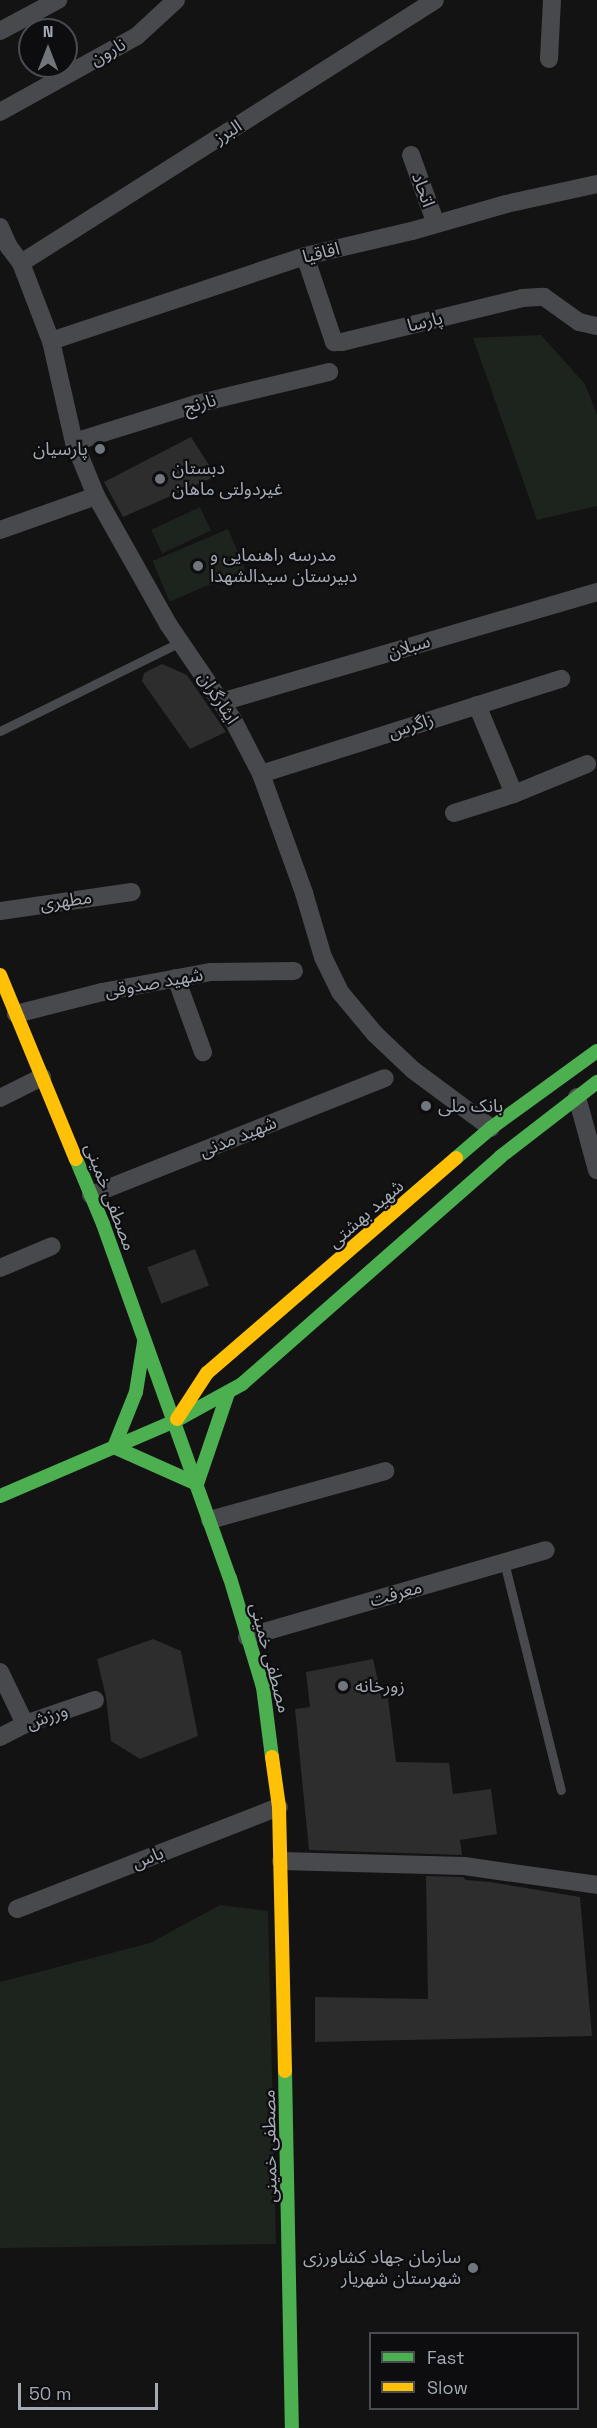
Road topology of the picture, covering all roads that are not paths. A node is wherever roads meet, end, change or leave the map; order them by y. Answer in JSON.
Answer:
{"nodes":[{"id":1,"x":58,"y":0,"type":"edge"},
{"id":2,"x":176,"y":0,"type":"edge"},
{"id":3,"x":435,"y":0,"type":"edge"},
{"id":4,"x":552,"y":0,"type":"edge"},
{"id":5,"x":0,"y":31,"type":"edge"},
{"id":6,"x":549,"y":59,"type":"dead end"},
{"id":7,"x":0,"y":112,"type":"edge"},
{"id":8,"x":411,"y":155,"type":"dead end"},
{"id":9,"x":597,"y":184,"type":"edge"},
{"id":10,"x":436,"y":224,"type":"junction"},
{"id":11,"x":0,"y":227,"type":"edge"},
{"id":12,"x":4,"y":250,"type":"edge"},
{"id":13,"x":305,"y":256,"type":"junction"},
{"id":14,"x":21,"y":263,"type":"junction"},
{"id":15,"x":597,"y":326,"type":"edge"},
{"id":16,"x":51,"y":341,"type":"junction"},
{"id":17,"x":329,"y":372,"type":"dead end"},
{"id":18,"x":74,"y":442,"type":"junction"},
{"id":19,"x":96,"y":496,"type":"junction"},
{"id":20,"x":0,"y":530,"type":"edge"},
{"id":21,"x":597,"y":592,"type":"edge"},
{"id":22,"x":180,"y":642,"type":"junction"},
{"id":23,"x":561,"y":679,"type":"dead end"},
{"id":24,"x":221,"y":702,"type":"junction"},
{"id":25,"x":477,"y":705,"type":"junction"},
{"id":26,"x":0,"y":731,"type":"edge"},
{"id":27,"x":587,"y":764,"type":"dead end"},
{"id":28,"x":261,"y":774,"type":"junction"},
{"id":29,"x":514,"y":794,"type":"junction"},
{"id":30,"x":454,"y":813,"type":"dead end"},
{"id":31,"x":132,"y":892,"type":"dead end"},
{"id":32,"x":0,"y":911,"type":"edge"},
{"id":33,"x":294,"y":970,"type":"dead end"},
{"id":34,"x":0,"y":975,"type":"edge"},
{"id":35,"x":176,"y":978,"type":"junction"},
{"id":36,"x":16,"y":1014,"type":"junction"},
{"id":37,"x":597,"y":1051,"type":"edge"},
{"id":38,"x":203,"y":1052,"type":"dead end"},
{"id":39,"x":42,"y":1077,"type":"junction"},
{"id":40,"x":386,"y":1078,"type":"dead end"},
{"id":41,"x":597,"y":1082,"type":"edge"},
{"id":42,"x":577,"y":1097,"type":"junction"},
{"id":43,"x":0,"y":1098,"type":"edge"},
{"id":44,"x":491,"y":1128,"type":"junction"},
{"id":45,"x":597,"y":1170,"type":"edge"},
{"id":46,"x":91,"y":1195,"type":"junction"},
{"id":47,"x":52,"y":1246,"type":"dead end"},
{"id":48,"x":0,"y":1268,"type":"edge"},
{"id":49,"x":144,"y":1342,"type":"junction"},
{"id":50,"x":228,"y":1393,"type":"junction"},
{"id":51,"x":175,"y":1421,"type":"junction"},
{"id":52,"x":114,"y":1448,"type":"junction"},
{"id":53,"x":385,"y":1471,"type":"dead end"},
{"id":54,"x":197,"y":1484,"type":"junction"},
{"id":55,"x":0,"y":1496,"type":"edge"},
{"id":56,"x":210,"y":1520,"type":"junction"},
{"id":57,"x":546,"y":1550,"type":"dead end"},
{"id":58,"x":504,"y":1562,"type":"junction"},
{"id":59,"x":247,"y":1638,"type":"junction"},
{"id":60,"x":0,"y":1672,"type":"edge"},
{"id":61,"x":95,"y":1700,"type":"dead end"},
{"id":62,"x":25,"y":1725,"type":"junction"},
{"id":63,"x":0,"y":1737,"type":"edge"},
{"id":64,"x":561,"y":1790,"type":"dead end"},
{"id":65,"x":279,"y":1807,"type":"junction"},
{"id":66,"x":281,"y":1861,"type":"junction"},
{"id":67,"x":597,"y":1885,"type":"edge"},
{"id":68,"x":17,"y":1909,"type":"dead end"},
{"id":69,"x":292,"y":2428,"type":"edge"}],
"edges":[{"from":1,"to":5,"type":"street"},
{"from":2,"to":7,"type":"street","name":"نارون"},
{"from":3,"to":14,"type":"street","name":"البرز"},
{"from":4,"to":6,"type":"street"},
{"from":8,"to":10,"type":"street","name":"اتحاد"},
{"from":9,"to":10,"type":"street","name":"اقاقیا"},
{"from":10,"to":13,"type":"street","name":"اقاقیا"},
{"from":11,"to":12,"type":"street","name":"ایثارگران"},
{"from":12,"to":14,"type":"street","name":"ایثارگران"},
{"from":13,"to":15,"type":"street","name":"پارسا"},
{"from":13,"to":16,"type":"street","name":"اقاقیا"},
{"from":14,"to":16,"type":"street","name":"ایثارگران"},
{"from":16,"to":18,"type":"street","name":"ایثارگران"},
{"from":17,"to":18,"type":"street","name":"نارنج"},
{"from":18,"to":19,"type":"street","name":"ایثارگران"},
{"from":19,"to":20,"type":"street"},
{"from":19,"to":22,"type":"street","name":"ایثارگران"},
{"from":21,"to":24,"type":"street","name":"سبلان"},
{"from":22,"to":24,"type":"street","name":"ایثارگران"},
{"from":22,"to":26,"type":"lane"},
{"from":23,"to":25,"type":"street","name":"زاگرس"},
{"from":24,"to":28,"type":"street","name":"ایثارگران"},
{"from":25,"to":28,"type":"street","name":"زاگرس"},
{"from":25,"to":29,"type":"street"},
{"from":27,"to":29,"type":"street"},
{"from":28,"to":44,"type":"street","name":"ایثارگران"},
{"from":29,"to":30,"type":"street"},
{"from":31,"to":32,"type":"street","name":"مطهری"},
{"from":33,"to":35,"type":"street","name":"شهید صدوقی"},
{"from":34,"to":36,"type":"main road","name":"مصطفی خمینی"},
{"from":35,"to":36,"type":"street","name":"شهید صدوقی"},
{"from":35,"to":38,"type":"street"},
{"from":36,"to":39,"type":"main road","name":"مصطفی خمینی"},
{"from":37,"to":44,"type":"main road","name":"شهید بهشتی"},
{"from":39,"to":43,"type":"street"},
{"from":39,"to":46,"type":"main road","name":"مصطفی خمینی"},
{"from":40,"to":46,"type":"street","name":"شهید مدنی"},
{"from":41,"to":42,"type":"main road"},
{"from":42,"to":45,"type":"street"},
{"from":42,"to":50,"type":"main road"},
{"from":44,"to":51,"type":"main road","name":"شهید بهشتی"},
{"from":46,"to":49,"type":"main road","name":"مصطفی خمینی"},
{"from":47,"to":48,"type":"street"},
{"from":49,"to":51,"type":"main road","name":"مصطفی خمینی"},
{"from":49,"to":52,"type":"main road"},
{"from":50,"to":51,"type":"main road"},
{"from":50,"to":54,"type":"main road"},
{"from":51,"to":52,"type":"main road"},
{"from":51,"to":54,"type":"main road","name":"مصطفی خمینی"},
{"from":52,"to":54,"type":"main road"},
{"from":52,"to":55,"type":"main road"},
{"from":53,"to":56,"type":"street"},
{"from":54,"to":56,"type":"main road","name":"مصطفی خمینی"},
{"from":56,"to":59,"type":"main road","name":"مصطفی خمینی"},
{"from":57,"to":58,"type":"street","name":"معرفت"},
{"from":58,"to":59,"type":"street","name":"معرفت"},
{"from":58,"to":64,"type":"lane"},
{"from":59,"to":65,"type":"main road","name":"مصطفی خمینی"},
{"from":60,"to":62,"type":"street"},
{"from":61,"to":62,"type":"street","name":"ورزش"},
{"from":62,"to":63,"type":"street","name":"ورزش"},
{"from":65,"to":66,"type":"main road","name":"مصطفی خمینی"},
{"from":65,"to":68,"type":"street","name":"یاس"},
{"from":66,"to":67,"type":"street"},
{"from":66,"to":69,"type":"main road","name":"مصطفی خمینی"}]}
